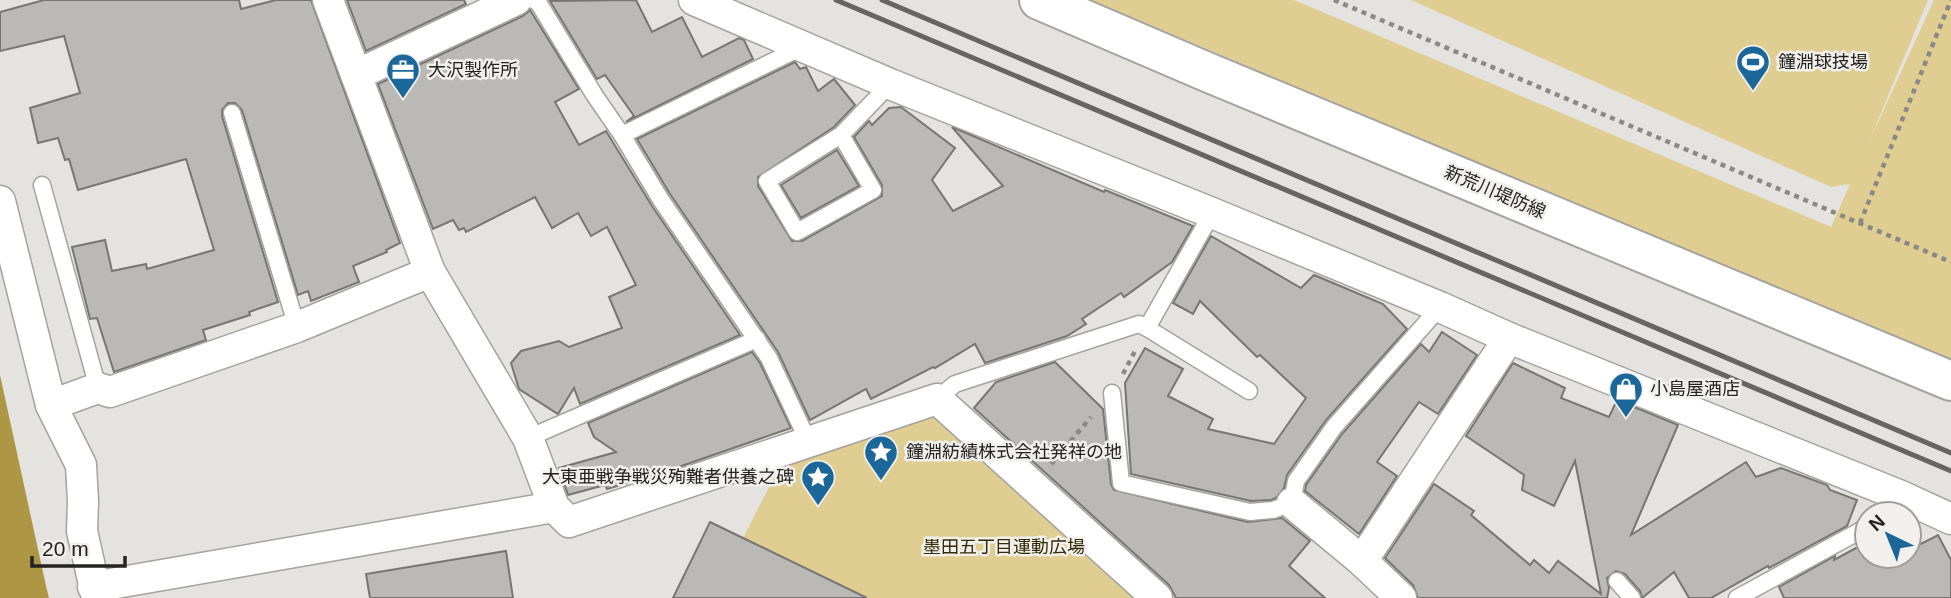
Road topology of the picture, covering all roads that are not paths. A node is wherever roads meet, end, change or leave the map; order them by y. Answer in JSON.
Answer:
{"nodes":[{"id":1,"x":328,"y":0,"type":"edge"},
{"id":2,"x":516,"y":0,"type":"edge"},
{"id":3,"x":533,"y":0,"type":"edge"},
{"id":4,"x":694,"y":0,"type":"edge"},
{"id":5,"x":1039,"y":0,"type":"edge"},
{"id":6,"x":804,"y":46,"type":"junction"},
{"id":7,"x":356,"y":75,"type":"junction"},
{"id":8,"x":890,"y":84,"type":"junction"},
{"id":9,"x":232,"y":113,"type":"dead end"},
{"id":10,"x":622,"y":135,"type":"junction"},
{"id":11,"x":841,"y":135,"type":"junction"},
{"id":12,"x":42,"y":185,"type":"dead end"},
{"id":13,"x":0,"y":201,"type":"edge"},
{"id":14,"x":1212,"y":213,"type":"junction"},
{"id":15,"x":430,"y":272,"type":"junction"},
{"id":16,"x":1440,"y":307,"type":"junction"},
{"id":17,"x":297,"y":327,"type":"junction"},
{"id":18,"x":1147,"y":328,"type":"junction"},
{"id":19,"x":1509,"y":338,"type":"junction"},
{"id":20,"x":757,"y":340,"type":"junction"},
{"id":21,"x":1951,"y":381,"type":"edge"},
{"id":22,"x":98,"y":388,"type":"junction"},
{"id":23,"x":1249,"y":391,"type":"dead end"},
{"id":24,"x":1112,"y":393,"type":"dead end"},
{"id":25,"x":937,"y":399,"type":"junction"},
{"id":26,"x":51,"y":405,"type":"junction"},
{"id":27,"x":528,"y":438,"type":"junction"},
{"id":28,"x":809,"y":443,"type":"junction"},
{"id":29,"x":1884,"y":500,"type":"edge"},
{"id":30,"x":1292,"y":503,"type":"junction"},
{"id":31,"x":554,"y":507,"type":"junction"},
{"id":32,"x":1923,"y":512,"type":"edge"},
{"id":33,"x":1951,"y":519,"type":"edge"},
{"id":34,"x":1853,"y":535,"type":"edge"},
{"id":35,"x":1362,"y":561,"type":"junction"},
{"id":36,"x":1617,"y":581,"type":"dead end"},
{"id":37,"x":95,"y":593,"type":"edge"},
{"id":38,"x":1157,"y":598,"type":"edge"},
{"id":39,"x":1401,"y":598,"type":"edge"},
{"id":40,"x":1632,"y":598,"type":"edge"},
{"id":41,"x":1737,"y":598,"type":"edge"}],
"edges":[{"from":1,"to":7,"type":"street"},
{"from":2,"to":7,"type":"street"},
{"from":3,"to":10,"type":"lane"},
{"from":4,"to":6,"type":"street"},
{"from":5,"to":21,"type":"main road","name":"新荒川堤防線"},
{"from":6,"to":8,"type":"street"},
{"from":6,"to":10,"type":"lane"},
{"from":7,"to":15,"type":"street"},
{"from":8,"to":11,"type":"lane"},
{"from":8,"to":14,"type":"street"},
{"from":9,"to":17,"type":"lane"},
{"from":10,"to":20,"type":"lane"},
{"from":11,"to":11,"type":"lane"},
{"from":12,"to":22,"type":"lane"},
{"from":13,"to":26,"type":"street"},
{"from":14,"to":16,"type":"street"},
{"from":14,"to":18,"type":"lane"},
{"from":15,"to":17,"type":"street"},
{"from":15,"to":27,"type":"street"},
{"from":16,"to":19,"type":"street"},
{"from":16,"to":30,"type":"lane"},
{"from":17,"to":22,"type":"street"},
{"from":18,"to":23,"type":"lane"},
{"from":18,"to":25,"type":"lane"},
{"from":19,"to":29,"type":"street"},
{"from":19,"to":35,"type":"street"},
{"from":20,"to":27,"type":"lane"},
{"from":20,"to":28,"type":"lane"},
{"from":22,"to":26,"type":"street"},
{"from":24,"to":30,"type":"lane"},
{"from":25,"to":28,"type":"street"},
{"from":25,"to":38,"type":"street"},
{"from":26,"to":37,"type":"street"},
{"from":27,"to":31,"type":"street"},
{"from":28,"to":31,"type":"street"},
{"from":30,"to":35,"type":"street"},
{"from":31,"to":37,"type":"street"},
{"from":32,"to":33,"type":"street"},
{"from":34,"to":41,"type":"lane"},
{"from":35,"to":39,"type":"street"},
{"from":36,"to":40,"type":"lane"}]}
